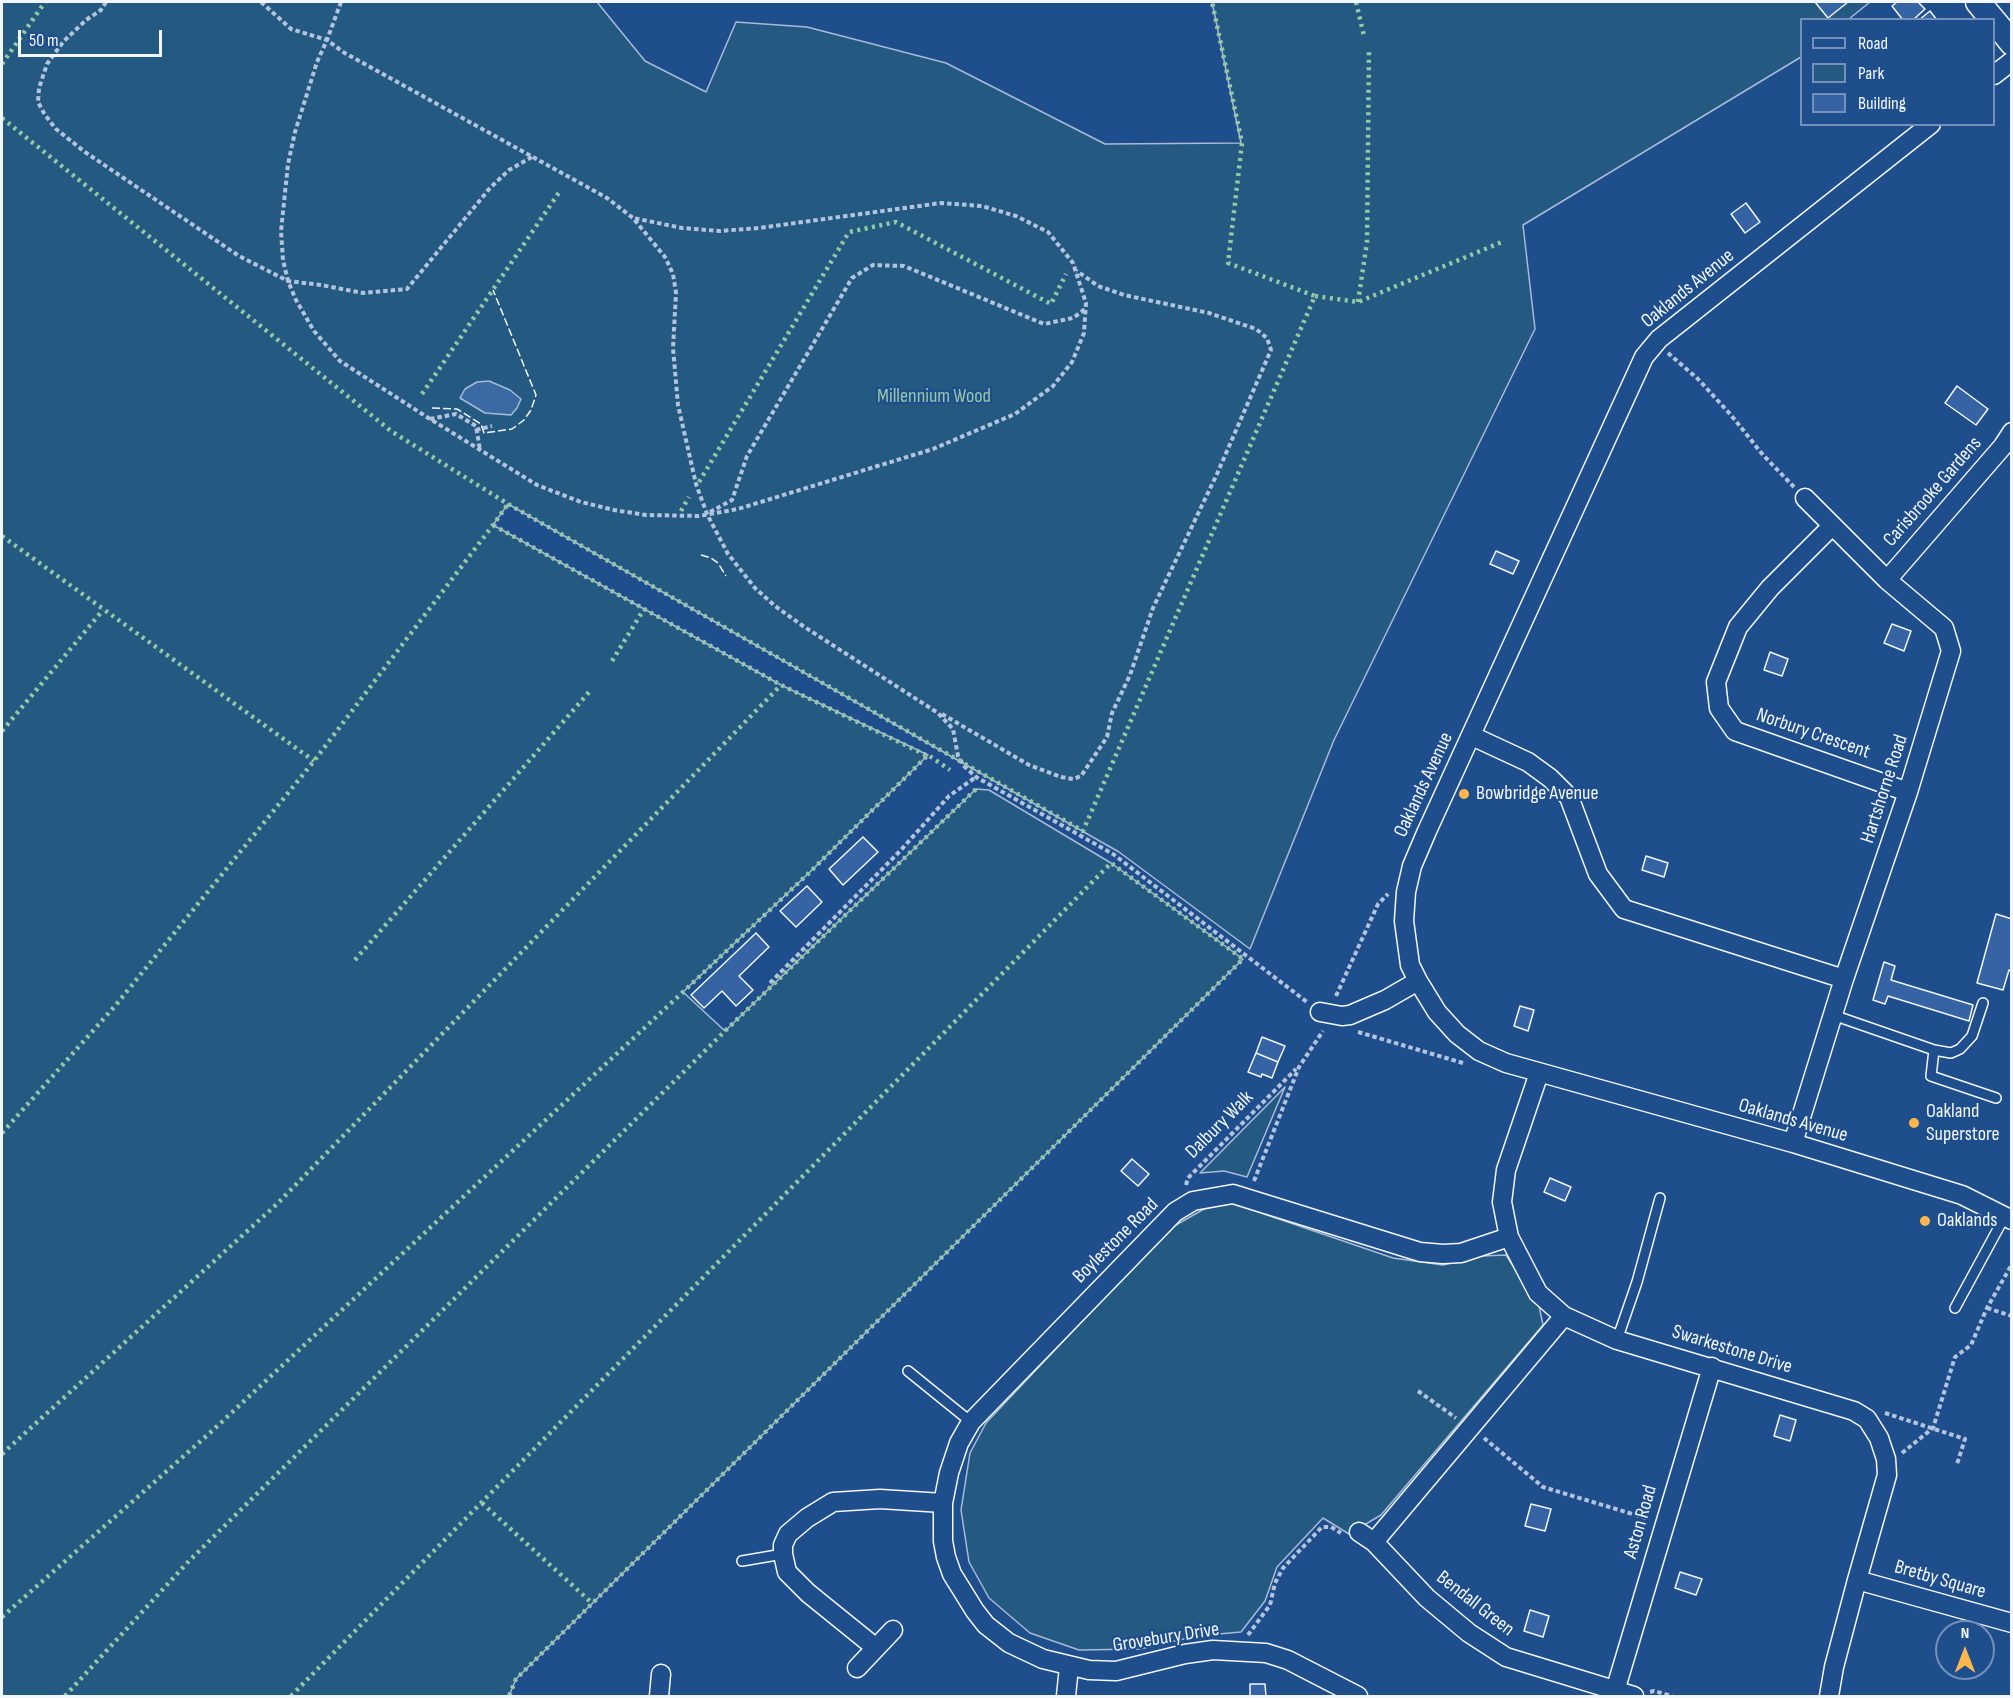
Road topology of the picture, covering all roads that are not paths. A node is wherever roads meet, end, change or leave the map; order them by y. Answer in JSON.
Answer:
{"nodes":[{"id":1,"x":1978,"y":2,"type":"edge"},
{"id":2,"x":1991,"y":18,"type":"edge"},
{"id":3,"x":1995,"y":22,"type":"edge"},
{"id":4,"x":2012,"y":43,"type":"edge"},
{"id":5,"x":2012,"y":61,"type":"edge"},
{"id":6,"x":1995,"y":74,"type":"edge"},
{"id":7,"x":1928,"y":126,"type":"edge"},
{"id":8,"x":2012,"y":432,"type":"edge"},
{"id":9,"x":1805,"y":498,"type":"road end"},
{"id":10,"x":1832,"y":526,"type":"junction"},
{"id":11,"x":1887,"y":580,"type":"junction"},
{"id":12,"x":1472,"y":736,"type":"junction"},
{"id":13,"x":1908,"y":792,"type":"junction"},
{"id":14,"x":1844,"y":979,"type":"junction"},
{"id":15,"x":1418,"y":981,"type":"junction"},
{"id":16,"x":1983,"y":1003,"type":"dead end"},
{"id":17,"x":1325,"y":1013,"type":"road end"},
{"id":18,"x":1833,"y":1015,"type":"junction"},
{"id":19,"x":1934,"y":1050,"type":"junction"},
{"id":20,"x":1539,"y":1073,"type":"junction"},
{"id":21,"x":1996,"y":1098,"type":"dead end"},
{"id":22,"x":1793,"y":1143,"type":"junction"},
{"id":23,"x":1660,"y":1198,"type":"dead end"},
{"id":24,"x":2008,"y":1218,"type":"edge"},
{"id":25,"x":1509,"y":1237,"type":"junction"},
{"id":26,"x":1955,"y":1308,"type":"dead end"},
{"id":27,"x":1564,"y":1316,"type":"junction"},
{"id":28,"x":1617,"y":1340,"type":"junction"},
{"id":29,"x":1712,"y":1367,"type":"junction"},
{"id":30,"x":908,"y":1371,"type":"dead end"},
{"id":31,"x":971,"y":1422,"type":"junction"},
{"id":32,"x":944,"y":1503,"type":"junction"},
{"id":33,"x":783,"y":1554,"type":"junction"},
{"id":34,"x":742,"y":1561,"type":"dead end"},
{"id":35,"x":1857,"y":1580,"type":"junction"},
{"id":36,"x":2012,"y":1623,"type":"edge"},
{"id":37,"x":893,"y":1630,"type":"dead end"},
{"id":38,"x":876,"y":1648,"type":"junction"},
{"id":39,"x":1069,"y":1666,"type":"junction"},
{"id":40,"x":857,"y":1668,"type":"dead end"},
{"id":41,"x":662,"y":1674,"type":"dead end"},
{"id":42,"x":1615,"y":1691,"type":"junction"},
{"id":43,"x":660,"y":1696,"type":"edge"},
{"id":44,"x":1066,"y":1696,"type":"edge"},
{"id":45,"x":1358,"y":1696,"type":"edge"},
{"id":46,"x":1634,"y":1696,"type":"edge"},
{"id":47,"x":1829,"y":1696,"type":"edge"}],
"edges":[{"from":1,"to":2,"type":"street"},
{"from":3,"to":4,"type":"street"},
{"from":5,"to":6,"type":"street"},
{"from":7,"to":12,"type":"street","name":"Oaklands Avenue"},
{"from":8,"to":11,"type":"street","name":"Carisbrooke Gardens"},
{"from":9,"to":10,"type":"street","name":"Hartshorne Road"},
{"from":10,"to":11,"type":"street","name":"Hartshorne Road"},
{"from":10,"to":13,"type":"street","name":"Norbury Crescent"},
{"from":11,"to":13,"type":"street","name":"Hartshorne Road"},
{"from":12,"to":14,"type":"street"},
{"from":12,"to":15,"type":"street","name":"Oaklands Avenue"},
{"from":13,"to":14,"type":"street","name":"Hartshorne Road"},
{"from":14,"to":18,"type":"street","name":"Hartshorne Road"},
{"from":15,"to":17,"type":"street"},
{"from":15,"to":20,"type":"street","name":"Oaklands Avenue"},
{"from":16,"to":19,"type":"lane"},
{"from":18,"to":19,"type":"lane"},
{"from":18,"to":22,"type":"street","name":"Hartshorne Road"},
{"from":19,"to":21,"type":"lane"},
{"from":20,"to":22,"type":"street","name":"Oaklands Avenue"},
{"from":20,"to":25,"type":"street","name":"Swarkestone Drive"},
{"from":22,"to":24,"type":"street","name":"Oaklands Avenue"},
{"from":23,"to":28,"type":"lane"},
{"from":24,"to":26,"type":"lane"},
{"from":25,"to":27,"type":"street","name":"Swarkestone Drive"},
{"from":25,"to":31,"type":"street","name":"Boylestone Road"},
{"from":27,"to":28,"type":"street","name":"Swarkestone Drive"},
{"from":27,"to":42,"type":"street","name":"Bendall Green"},
{"from":28,"to":29,"type":"street","name":"Swarkestone Drive"},
{"from":29,"to":35,"type":"street","name":"Swarkestone Drive"},
{"from":29,"to":42,"type":"street","name":"Aston Road"},
{"from":30,"to":31,"type":"lane"},
{"from":31,"to":32,"type":"street","name":"Grovebury Drive"},
{"from":32,"to":33,"type":"street"},
{"from":32,"to":39,"type":"street","name":"Grovebury Drive"},
{"from":33,"to":34,"type":"lane"},
{"from":33,"to":38,"type":"street"},
{"from":35,"to":36,"type":"street","name":"Bretby Square"},
{"from":35,"to":47,"type":"street"},
{"from":37,"to":38,"type":"street"},
{"from":38,"to":40,"type":"street"},
{"from":39,"to":44,"type":"street"},
{"from":39,"to":45,"type":"street","name":"Grovebury Drive"},
{"from":41,"to":43,"type":"street"},
{"from":42,"to":46,"type":"street","name":"Bendall Green"}]}
